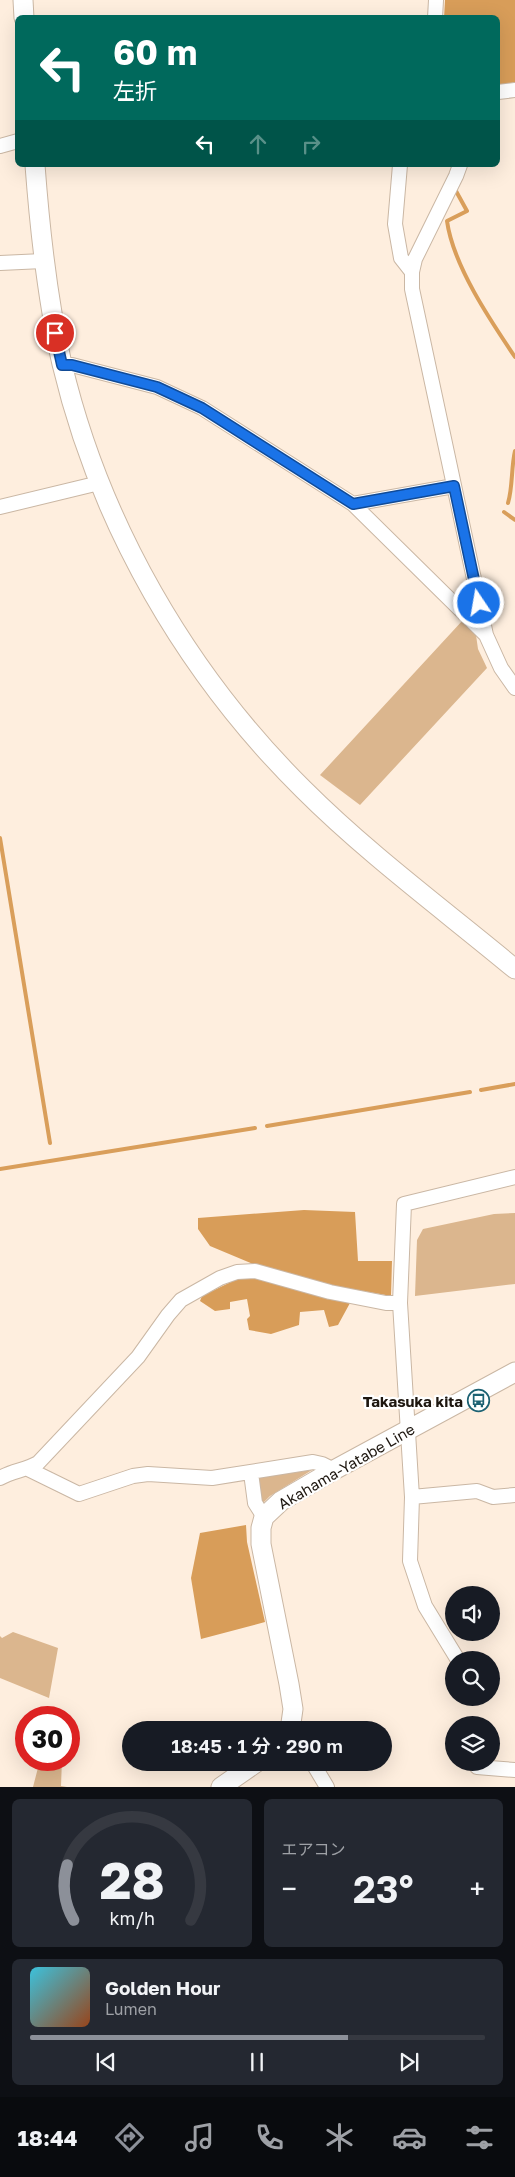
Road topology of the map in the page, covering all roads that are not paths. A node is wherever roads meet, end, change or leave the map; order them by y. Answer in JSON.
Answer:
{"nodes":[{"id":1,"x":23,"y":0,"type":"edge"},
{"id":2,"x":436,"y":0,"type":"edge"},
{"id":3,"x":24,"y":15,"type":"edge"},
{"id":4,"x":435,"y":15,"type":"edge"},
{"id":5,"x":515,"y":90,"type":"edge"},
{"id":6,"x":500,"y":92,"type":"edge"},
{"id":7,"x":15,"y":142,"type":"edge"},
{"id":8,"x":0,"y":146,"type":"edge"},
{"id":9,"x":35,"y":167,"type":"edge"},
{"id":10,"x":400,"y":167,"type":"edge"},
{"id":11,"x":459,"y":167,"type":"edge"},
{"id":12,"x":43,"y":261,"type":"junction"},
{"id":13,"x":0,"y":263,"type":"edge"},
{"id":14,"x":412,"y":272,"type":"junction"},
{"id":15,"x":62,"y":365,"type":"junction"},
{"id":16,"x":99,"y":480,"type":"junction"},
{"id":17,"x":454,"y":486,"type":"junction"},
{"id":18,"x":353,"y":504,"type":"junction"},
{"id":19,"x":0,"y":507,"type":"edge"},
{"id":20,"x":486,"y":635,"type":"junction"},
{"id":21,"x":515,"y":688,"type":"edge"},
{"id":22,"x":515,"y":970,"type":"edge"},
{"id":23,"x":515,"y":1177,"type":"edge"},
{"id":24,"x":400,"y":1303,"type":"junction"},
{"id":25,"x":515,"y":1372,"type":"edge"},
{"id":26,"x":408,"y":1430,"type":"junction"},
{"id":27,"x":28,"y":1469,"type":"junction"},
{"id":28,"x":334,"y":1470,"type":"junction"},
{"id":29,"x":251,"y":1473,"type":"junction"},
{"id":30,"x":0,"y":1478,"type":"edge"},
{"id":31,"x":515,"y":1495,"type":"edge"},
{"id":32,"x":412,"y":1498,"type":"junction"},
{"id":33,"x":264,"y":1517,"type":"junction"},
{"id":34,"x":452,"y":1651,"type":"edge"},
{"id":35,"x":291,"y":1721,"type":"edge"},
{"id":36,"x":500,"y":1769,"type":"edge"},
{"id":37,"x":515,"y":1770,"type":"edge"},
{"id":38,"x":244,"y":1771,"type":"edge"},
{"id":39,"x":317,"y":1771,"type":"edge"},
{"id":40,"x":221,"y":1787,"type":"edge"},
{"id":41,"x":327,"y":1787,"type":"edge"}],
"edges":[{"from":1,"to":3,"type":"street"},
{"from":2,"to":4,"type":"street"},
{"from":5,"to":6,"type":"street"},
{"from":7,"to":8,"type":"street"},
{"from":9,"to":12,"type":"street"},
{"from":10,"to":14,"type":"street"},
{"from":11,"to":14,"type":"street"},
{"from":12,"to":13,"type":"street"},
{"from":12,"to":15,"type":"street"},
{"from":14,"to":17,"type":"street"},
{"from":15,"to":16,"type":"street"},
{"from":15,"to":18,"type":"street"},
{"from":16,"to":19,"type":"street"},
{"from":16,"to":22,"type":"street"},
{"from":17,"to":18,"type":"street"},
{"from":17,"to":20,"type":"street"},
{"from":18,"to":20,"type":"street"},
{"from":20,"to":21,"type":"street"},
{"from":23,"to":24,"type":"street"},
{"from":24,"to":26,"type":"street"},
{"from":24,"to":27,"type":"street"},
{"from":25,"to":26,"type":"street","name":"Akahama-Yatabe Line"},
{"from":26,"to":28,"type":"street","name":"Akahama-Yatabe Line"},
{"from":26,"to":32,"type":"street"},
{"from":27,"to":29,"type":"street"},
{"from":27,"to":30,"type":"street"},
{"from":28,"to":29,"type":"street"},
{"from":28,"to":33,"type":"street","name":"Akahama-Yatabe Line"},
{"from":29,"to":33,"type":"street"},
{"from":31,"to":32,"type":"street"},
{"from":32,"to":34,"type":"street"},
{"from":33,"to":35,"type":"street","name":"Akahama-Yatabe Line"},
{"from":36,"to":37,"type":"street"},
{"from":38,"to":40,"type":"street"},
{"from":39,"to":41,"type":"street"}]}
